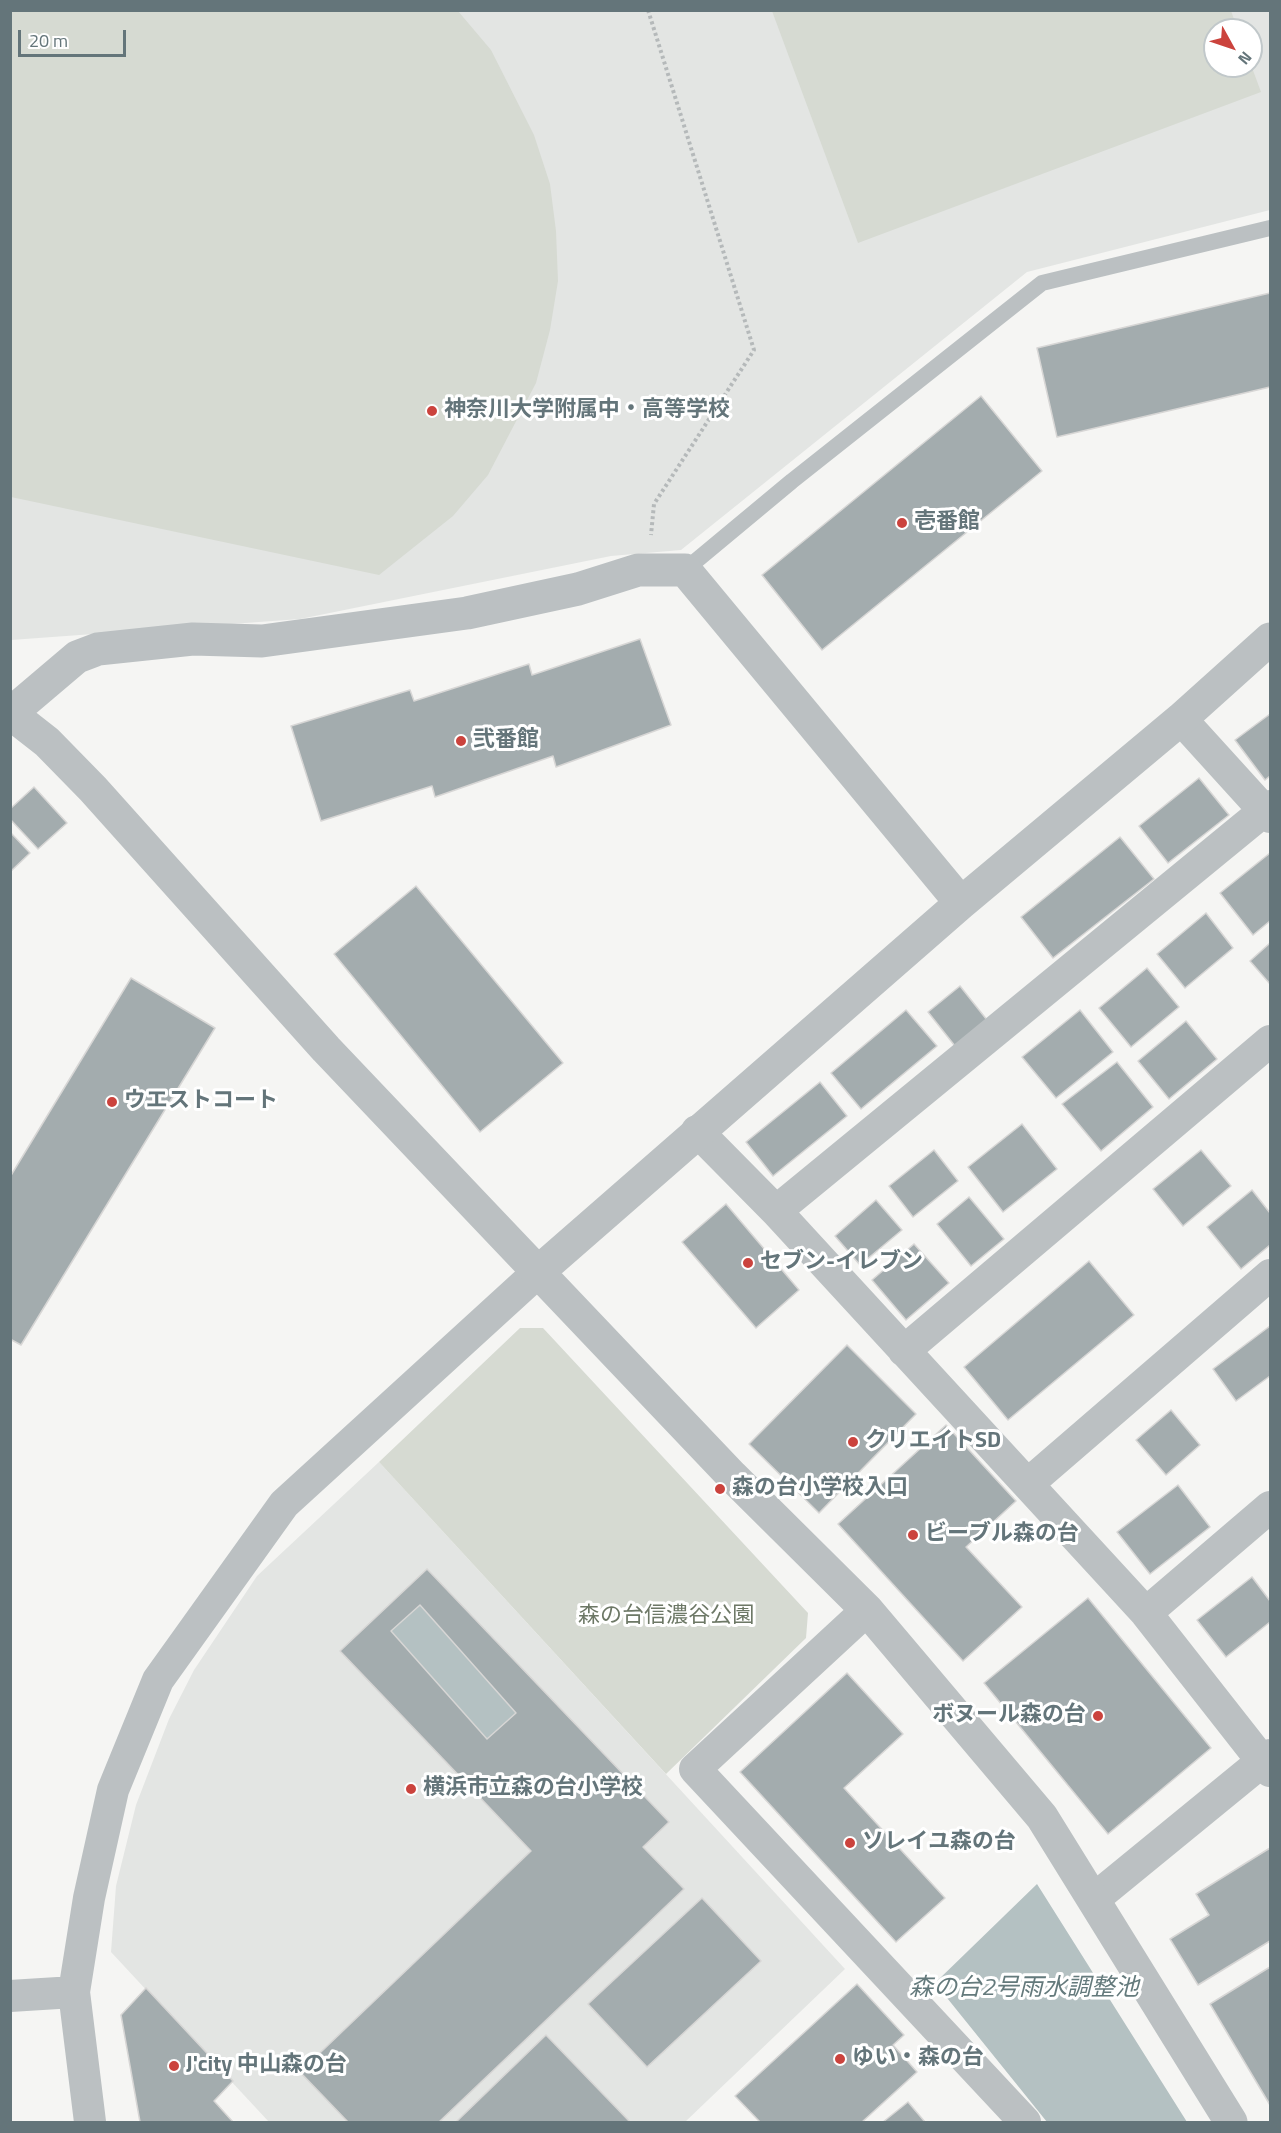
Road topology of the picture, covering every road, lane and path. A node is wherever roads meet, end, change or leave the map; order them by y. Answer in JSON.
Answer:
{"nodes":[{"id":1,"x":648,"y":10,"type":"edge"},
{"id":2,"x":1270,"y":228,"type":"edge"},
{"id":3,"x":685,"y":570,"type":"junction"},
{"id":4,"x":651,"y":571,"type":"junction"},
{"id":5,"x":1270,"y":639,"type":"edge"},
{"id":6,"x":1181,"y":719,"type":"junction"},
{"id":7,"x":14,"y":721,"type":"edge"},
{"id":8,"x":1269,"y":811,"type":"edge"},
{"id":9,"x":961,"y":903,"type":"junction"},
{"id":10,"x":1270,"y":1041,"type":"edge"},
{"id":11,"x":697,"y":1131,"type":"junction"},
{"id":12,"x":776,"y":1211,"type":"junction"},
{"id":13,"x":537,"y":1273,"type":"junction"},
{"id":14,"x":1270,"y":1275,"type":"edge"},
{"id":15,"x":904,"y":1351,"type":"junction"},
{"id":16,"x":1029,"y":1484,"type":"junction"},
{"id":17,"x":1270,"y":1507,"type":"edge"},
{"id":18,"x":867,"y":1610,"type":"junction"},
{"id":19,"x":1146,"y":1613,"type":"junction"},
{"id":20,"x":1268,"y":1762,"type":"edge"},
{"id":21,"x":1094,"y":1899,"type":"junction"},
{"id":22,"x":74,"y":1992,"type":"junction"},
{"id":23,"x":10,"y":1996,"type":"edge"},
{"id":24,"x":90,"y":2122,"type":"edge"},
{"id":25,"x":1025,"y":2122,"type":"edge"},
{"id":26,"x":1231,"y":2122,"type":"edge"}],
"edges":[{"from":1,"to":4,"type":"path"},
{"from":2,"to":3,"type":"lane"},
{"from":3,"to":4,"type":"street"},
{"from":3,"to":9,"type":"street"},
{"from":4,"to":7,"type":"street"},
{"from":5,"to":6,"type":"street"},
{"from":6,"to":8,"type":"street"},
{"from":6,"to":9,"type":"street"},
{"from":7,"to":13,"type":"street"},
{"from":8,"to":12,"type":"street"},
{"from":9,"to":11,"type":"street"},
{"from":10,"to":15,"type":"street"},
{"from":11,"to":12,"type":"street"},
{"from":11,"to":13,"type":"street"},
{"from":12,"to":15,"type":"street"},
{"from":13,"to":18,"type":"street"},
{"from":13,"to":22,"type":"street"},
{"from":14,"to":16,"type":"street"},
{"from":15,"to":16,"type":"street"},
{"from":16,"to":19,"type":"street"},
{"from":17,"to":19,"type":"street"},
{"from":18,"to":21,"type":"street"},
{"from":18,"to":25,"type":"street"},
{"from":19,"to":20,"type":"street"},
{"from":20,"to":21,"type":"street"},
{"from":21,"to":26,"type":"street"},
{"from":22,"to":23,"type":"street"},
{"from":22,"to":24,"type":"street"}]}
